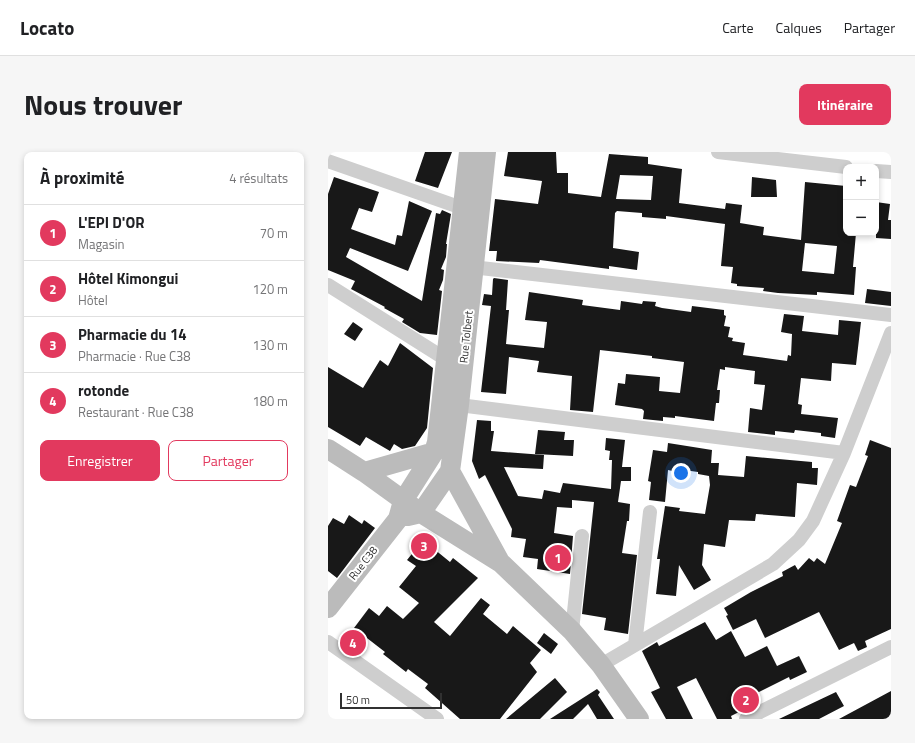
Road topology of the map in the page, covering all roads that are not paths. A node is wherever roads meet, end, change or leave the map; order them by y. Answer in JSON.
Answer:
{"nodes":[{"id":1,"x":469,"y":152,"type":"edge"},
{"id":2,"x":486,"y":152,"type":"edge"},
{"id":3,"x":718,"y":152,"type":"edge"},
{"id":4,"x":328,"y":161,"type":"edge"},
{"id":5,"x":843,"y":167,"type":"edge"},
{"id":6,"x":879,"y":170,"type":"edge"},
{"id":7,"x":891,"y":172,"type":"edge"},
{"id":8,"x":462,"y":208,"type":"junction"},
{"id":9,"x":472,"y":267,"type":"junction"},
{"id":10,"x":328,"y":285,"type":"edge"},
{"id":11,"x":891,"y":315,"type":"edge"},
{"id":12,"x":891,"y":333,"type":"edge"},
{"id":13,"x":446,"y":360,"type":"junction"},
{"id":14,"x":459,"y":405,"type":"junction"},
{"id":15,"x":328,"y":449,"type":"edge"},
{"id":16,"x":434,"y":452,"type":"junction"},
{"id":17,"x":844,"y":453,"type":"junction"},
{"id":18,"x":450,"y":471,"type":"junction"},
{"id":19,"x":364,"y":472,"type":"junction"},
{"id":20,"x":401,"y":510,"type":"junction"},
{"id":21,"x":650,"y":512,"type":"dead end"},
{"id":22,"x":421,"y":513,"type":"junction"},
{"id":23,"x":582,"y":536,"type":"dead end"},
{"id":24,"x":501,"y":563,"type":"junction"},
{"id":25,"x":328,"y":608,"type":"edge"},
{"id":26,"x":572,"y":631,"type":"junction"},
{"id":27,"x":328,"y":642,"type":"edge"},
{"id":28,"x":635,"y":645,"type":"junction"},
{"id":29,"x":891,"y":647,"type":"edge"},
{"id":30,"x":601,"y":665,"type":"junction"},
{"id":31,"x":437,"y":719,"type":"edge"},
{"id":32,"x":639,"y":719,"type":"edge"},
{"id":33,"x":746,"y":719,"type":"edge"}],
"edges":[{"from":1,"to":8,"type":"street","name":"Rue Tolbert"},
{"from":2,"to":9,"type":"street","name":"Rue Tolbert"},
{"from":3,"to":5,"type":"street"},
{"from":4,"to":8,"type":"street"},
{"from":6,"to":7,"type":"street"},
{"from":8,"to":13,"type":"street","name":"Rue Tolbert"},
{"from":9,"to":11,"type":"street"},
{"from":9,"to":14,"type":"street","name":"Rue Tolbert"},
{"from":10,"to":13,"type":"street"},
{"from":12,"to":17,"type":"street"},
{"from":13,"to":16,"type":"street","name":"Rue Tolbert"},
{"from":14,"to":17,"type":"street"},
{"from":14,"to":18,"type":"street","name":"Rue Tolbert"},
{"from":15,"to":19,"type":"street"},
{"from":16,"to":19,"type":"street"},
{"from":16,"to":20,"type":"street","name":"Rue Tolbert"},
{"from":17,"to":28,"type":"street"},
{"from":18,"to":22,"type":"street","name":"Rue Tolbert"},
{"from":18,"to":24,"type":"street"},
{"from":19,"to":20,"type":"street"},
{"from":20,"to":22,"type":"street"},
{"from":20,"to":25,"type":"street","name":"Rue C38"},
{"from":21,"to":28,"type":"street"},
{"from":22,"to":24,"type":"street"},
{"from":23,"to":26,"type":"street"},
{"from":24,"to":26,"type":"street"},
{"from":26,"to":30,"type":"street"},
{"from":27,"to":31,"type":"street"},
{"from":28,"to":30,"type":"street"},
{"from":29,"to":33,"type":"street"},
{"from":30,"to":32,"type":"street"}]}
